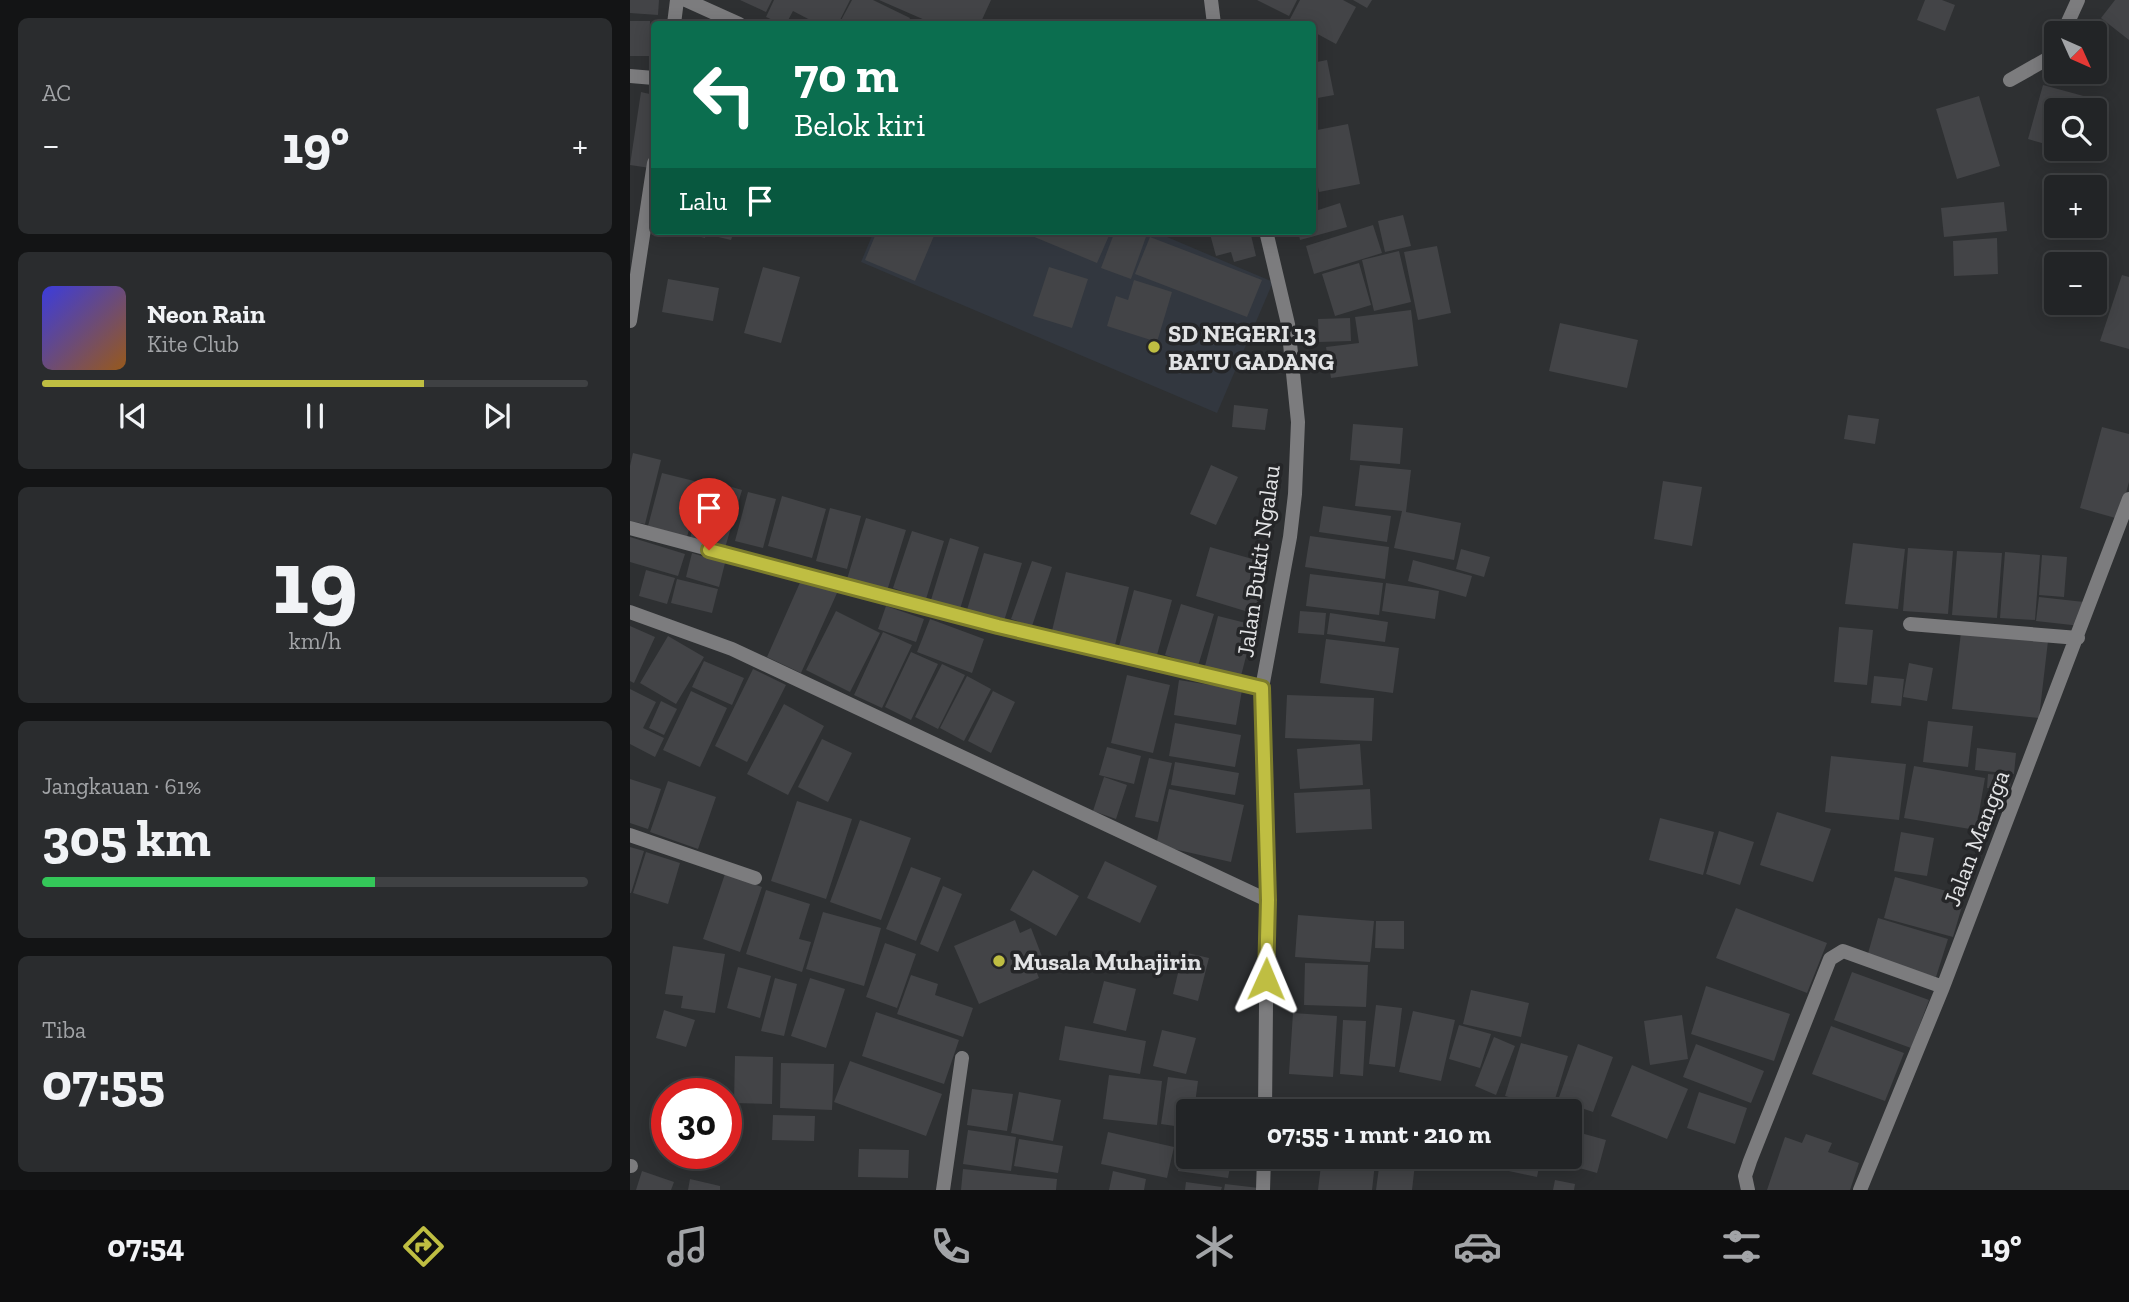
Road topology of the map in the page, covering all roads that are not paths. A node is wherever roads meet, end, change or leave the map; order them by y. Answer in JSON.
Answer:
{"nodes":[{"id":1,"x":677,"y":0,"type":"edge"},
{"id":2,"x":686,"y":0,"type":"edge"},
{"id":3,"x":1211,"y":0,"type":"edge"},
{"id":4,"x":2078,"y":0,"type":"edge"},
{"id":5,"x":674,"y":21,"type":"edge"},
{"id":6,"x":732,"y":21,"type":"edge"},
{"id":7,"x":1214,"y":21,"type":"edge"},
{"id":8,"x":2068,"y":21,"type":"edge"},
{"id":9,"x":2044,"y":60,"type":"edge"},
{"id":10,"x":630,"y":76,"type":"edge"},
{"id":11,"x":651,"y":78,"type":"edge"},
{"id":12,"x":2010,"y":80,"type":"dead end"},
{"id":13,"x":651,"y":177,"type":"edge"},
{"id":14,"x":1267,"y":235,"type":"edge"},
{"id":15,"x":636,"y":248,"type":"edge"},
{"id":16,"x":630,"y":321,"type":"edge"},
{"id":17,"x":2129,"y":499,"type":"edge"},
{"id":18,"x":630,"y":528,"type":"edge"},
{"id":19,"x":630,"y":612,"type":"edge"},
{"id":20,"x":1910,"y":624,"type":"dead end"},
{"id":21,"x":2078,"y":638,"type":"junction"},
{"id":22,"x":1262,"y":688,"type":"junction"},
{"id":23,"x":630,"y":835,"type":"edge"},
{"id":24,"x":755,"y":878,"type":"dead end"},
{"id":25,"x":1268,"y":900,"type":"junction"},
{"id":26,"x":1943,"y":987,"type":"junction"},
{"id":27,"x":962,"y":1058,"type":"dead end"},
{"id":28,"x":1265,"y":1099,"type":"edge"},
{"id":29,"x":1264,"y":1169,"type":"edge"},
{"id":30,"x":943,"y":1190,"type":"edge"},
{"id":31,"x":1263,"y":1190,"type":"edge"},
{"id":32,"x":1748,"y":1190,"type":"edge"},
{"id":33,"x":1860,"y":1190,"type":"edge"}],
"edges":[{"from":1,"to":5,"type":"street"},
{"from":2,"to":6,"type":"street"},
{"from":3,"to":7,"type":"street"},
{"from":4,"to":8,"type":"street"},
{"from":9,"to":12,"type":"street"},
{"from":10,"to":11,"type":"street"},
{"from":13,"to":15,"type":"street"},
{"from":14,"to":22,"type":"street","name":"Jalan Bukit Ngalau"},
{"from":15,"to":16,"type":"street"},
{"from":17,"to":21,"type":"street","name":"Jalan Mangga"},
{"from":18,"to":22,"type":"street"},
{"from":19,"to":25,"type":"street"},
{"from":20,"to":21,"type":"street"},
{"from":21,"to":26,"type":"street","name":"Jalan Mangga"},
{"from":22,"to":25,"type":"street","name":"Jalan Bukit Ngalau"},
{"from":23,"to":24,"type":"street"},
{"from":25,"to":28,"type":"street","name":"Jalan Bukit Ngalau"},
{"from":26,"to":32,"type":"street"},
{"from":26,"to":33,"type":"street","name":"Jalan Mangga"},
{"from":27,"to":30,"type":"street"},
{"from":29,"to":31,"type":"street"}]}
